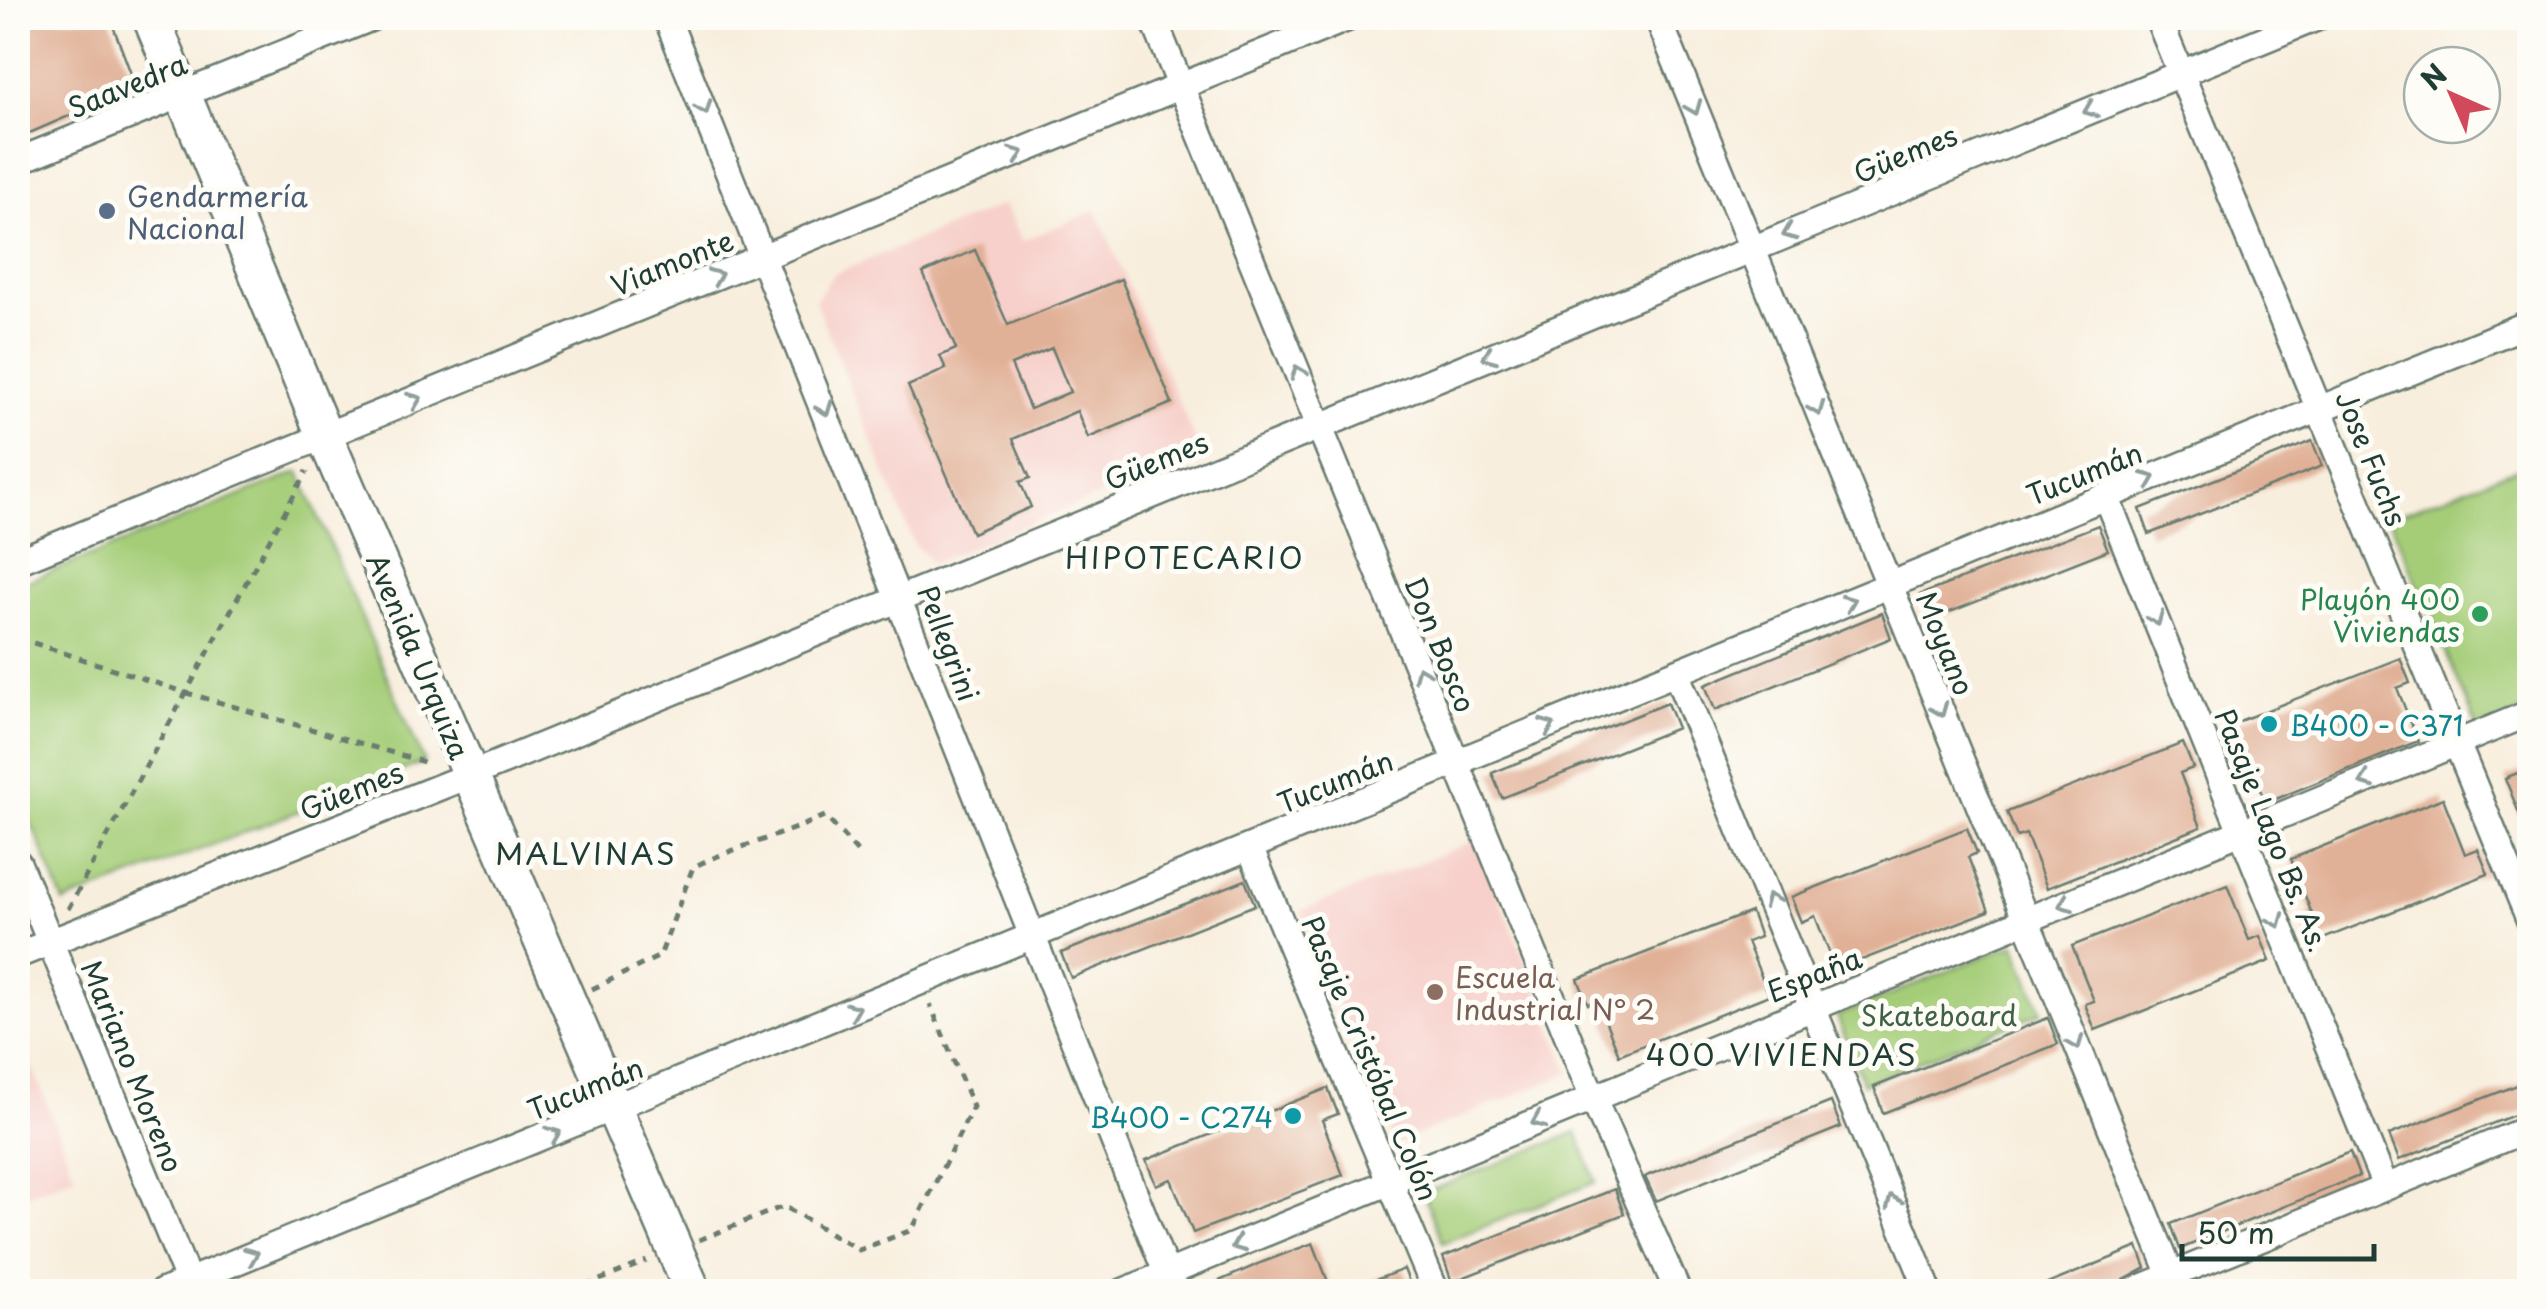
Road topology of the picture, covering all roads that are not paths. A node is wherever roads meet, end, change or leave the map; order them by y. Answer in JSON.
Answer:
{"nodes":[{"id":1,"x":151,"y":18,"type":"edge"},
{"id":2,"x":371,"y":18,"type":"edge"},
{"id":3,"x":667,"y":18,"type":"edge"},
{"id":4,"x":1153,"y":18,"type":"edge"},
{"id":5,"x":1348,"y":18,"type":"edge"},
{"id":6,"x":1658,"y":18,"type":"edge"},
{"id":7,"x":2158,"y":18,"type":"edge"},
{"id":8,"x":2316,"y":18,"type":"edge"},
{"id":9,"x":2180,"y":73,"type":"junction"},
{"id":10,"x":1182,"y":86,"type":"junction"},
{"id":11,"x":181,"y":96,"type":"junction"},
{"id":12,"x":18,"y":161,"type":"edge"},
{"id":13,"x":1751,"y":248,"type":"junction"},
{"id":14,"x":766,"y":256,"type":"junction"},
{"id":15,"x":2528,"y":327,"type":"edge"},
{"id":16,"x":2320,"y":410,"type":"junction"},
{"id":17,"x":1319,"y":425,"type":"junction"},
{"id":18,"x":325,"y":436,"type":"junction"},
{"id":19,"x":2106,"y":496,"type":"junction"},
{"id":20,"x":18,"y":560,"type":"edge"},
{"id":21,"x":1890,"y":586,"type":"junction"},
{"id":22,"x":899,"y":597,"type":"junction"},
{"id":23,"x":1676,"y":673,"type":"junction"},
{"id":24,"x":2530,"y":713,"type":"edge"},
{"id":25,"x":2456,"y":744,"type":"junction"},
{"id":26,"x":1458,"y":763,"type":"junction"},
{"id":27,"x":470,"y":775,"type":"junction"},
{"id":28,"x":2241,"y":832,"type":"junction"},
{"id":29,"x":1250,"y":848,"type":"junction"},
{"id":30,"x":18,"y":863,"type":"edge"},
{"id":31,"x":2025,"y":920,"type":"junction"},
{"id":32,"x":2530,"y":921,"type":"edge"},
{"id":33,"x":1031,"y":938,"type":"junction"},
{"id":34,"x":50,"y":942,"type":"junction"},
{"id":35,"x":18,"y":955,"type":"edge"},
{"id":36,"x":1815,"y":1006,"type":"junction"},
{"id":37,"x":1593,"y":1098,"type":"junction"},
{"id":38,"x":613,"y":1110,"type":"junction"},
{"id":39,"x":2530,"y":1128,"type":"edge"},
{"id":40,"x":1391,"y":1184,"type":"junction"},
{"id":41,"x":2385,"y":1186,"type":"junction"},
{"id":42,"x":1170,"y":1282,"type":"edge"},
{"id":43,"x":2175,"y":1283,"type":"edge"},
{"id":44,"x":191,"y":1286,"type":"edge"},
{"id":45,"x":162,"y":1292,"type":"edge"},
{"id":46,"x":693,"y":1292,"type":"edge"},
{"id":47,"x":1122,"y":1292,"type":"edge"},
{"id":48,"x":1436,"y":1292,"type":"edge"},
{"id":49,"x":1678,"y":1292,"type":"edge"},
{"id":50,"x":1930,"y":1292,"type":"edge"},
{"id":51,"x":2130,"y":1292,"type":"edge"}],
"edges":[{"from":1,"to":11,"type":"street","name":"Avenida Urquiza"},
{"from":2,"to":11,"type":"street","name":"Saavedra"},
{"from":3,"to":14,"type":"street","name":"Pellegrini","one_way":true},
{"from":4,"to":10,"type":"street","name":"Don Bosco"},
{"from":5,"to":10,"type":"street","name":"Viamonte"},
{"from":6,"to":13,"type":"street","name":"Moyano","one_way":true},
{"from":7,"to":9,"type":"street","name":"Jose Fuchs"},
{"from":8,"to":9,"type":"street","name":"Güemes"},
{"from":9,"to":13,"type":"street","name":"Güemes","one_way":true},
{"from":9,"to":16,"type":"street","name":"Jose Fuchs"},
{"from":14,"to":10,"type":"street","name":"Viamonte","one_way":true},
{"from":17,"to":10,"type":"street","name":"Don Bosco","one_way":true},
{"from":11,"to":12,"type":"street","name":"Saavedra"},
{"from":11,"to":18,"type":"street","name":"Avenida Urquiza"},
{"from":13,"to":17,"type":"street","name":"Güemes","one_way":true},
{"from":13,"to":21,"type":"street","name":"Moyano","one_way":true},
{"from":18,"to":14,"type":"street","name":"Viamonte","one_way":true},
{"from":14,"to":22,"type":"street","name":"Pellegrini","one_way":true},
{"from":15,"to":16,"type":"street","name":"Tucumán"},
{"from":19,"to":16,"type":"street","name":"Tucumán","one_way":true},
{"from":16,"to":25,"type":"street","name":"Jose Fuchs"},
{"from":17,"to":22,"type":"street","name":"Güemes"},
{"from":26,"to":17,"type":"street","name":"Don Bosco","one_way":true},
{"from":18,"to":20,"type":"street","name":"Viamonte"},
{"from":18,"to":27,"type":"street","name":"Avenida Urquiza"},
{"from":19,"to":21,"type":"street","name":"Tucumán"},
{"from":19,"to":28,"type":"street","name":"Pasaje Lago Bs. As.","one_way":true},
{"from":23,"to":21,"type":"street","name":"Tucumán","one_way":true},
{"from":21,"to":31,"type":"street","name":"Moyano","one_way":true},
{"from":22,"to":27,"type":"street","name":"Güemes"},
{"from":22,"to":33,"type":"street","name":"Pellegrini"},
{"from":26,"to":23,"type":"street","name":"Tucumán","one_way":true},
{"from":36,"to":23,"type":"street","one_way":true},
{"from":24,"to":25,"type":"street","name":"España"},
{"from":25,"to":28,"type":"street","name":"España","one_way":true},
{"from":25,"to":32,"type":"street","name":"Jose Fuchs"},
{"from":26,"to":29,"type":"street","name":"Tucumán"},
{"from":26,"to":37,"type":"street","name":"Don Bosco"},
{"from":27,"to":34,"type":"street","name":"Güemes"},
{"from":27,"to":38,"type":"street","name":"Avenida Urquiza"},
{"from":28,"to":31,"type":"street","name":"España","one_way":true},
{"from":28,"to":41,"type":"street","name":"Pasaje Lago Bs. As.","one_way":true},
{"from":29,"to":33,"type":"street","name":"Tucumán"},
{"from":29,"to":40,"type":"street","name":"Pasaje Cristóbal Colón"},
{"from":30,"to":34,"type":"street","name":"Mariano Moreno"},
{"from":31,"to":36,"type":"street","name":"España"},
{"from":31,"to":43,"type":"street","name":"Moyano","one_way":true},
{"from":38,"to":33,"type":"street","name":"Tucumán","one_way":true},
{"from":33,"to":42,"type":"street","name":"Pellegrini"},
{"from":34,"to":35,"type":"street","name":"Güemes"},
{"from":34,"to":44,"type":"street","name":"Mariano Moreno"},
{"from":36,"to":37,"type":"street","name":"España"},
{"from":50,"to":36,"type":"street","one_way":true},
{"from":37,"to":40,"type":"street","name":"España","one_way":true},
{"from":37,"to":49,"type":"street","name":"Don Bosco"},
{"from":44,"to":38,"type":"street","name":"Tucumán","one_way":true},
{"from":38,"to":46,"type":"street","name":"Avenida Urquiza"},
{"from":39,"to":41,"type":"street"},
{"from":40,"to":42,"type":"street","name":"España","one_way":true},
{"from":40,"to":48,"type":"street","name":"Pasaje Cristóbal Colón"},
{"from":41,"to":43,"type":"street"},
{"from":42,"to":47,"type":"street","name":"España"},
{"from":43,"to":51,"type":"street"},
{"from":44,"to":45,"type":"street","name":"Tucumán"}]}
